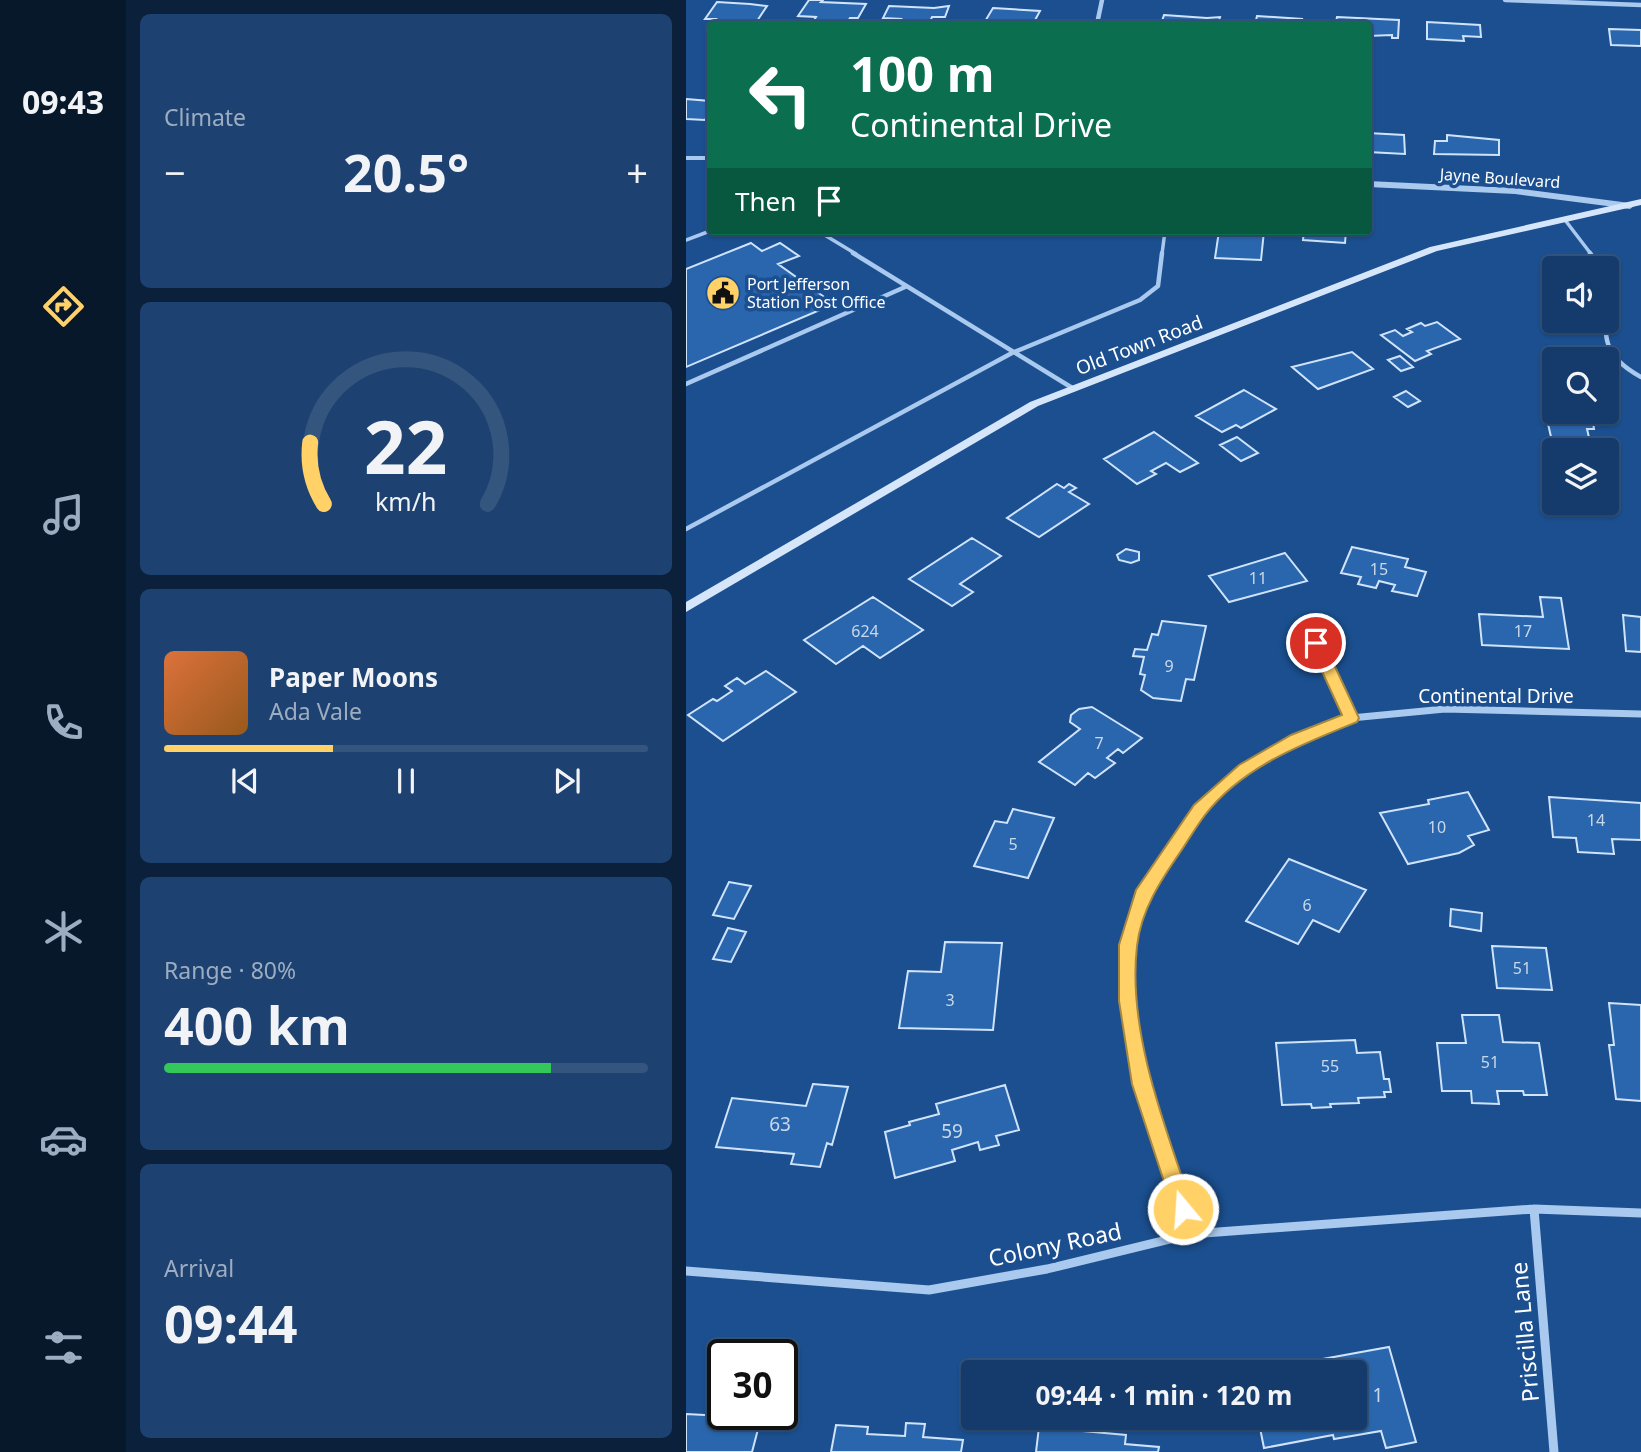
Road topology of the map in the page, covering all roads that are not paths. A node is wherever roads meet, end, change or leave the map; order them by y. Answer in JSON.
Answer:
{"nodes":[{"id":1,"x":1102,"y":0,"type":"edge"},
{"id":2,"x":1505,"y":0,"type":"edge"},
{"id":3,"x":1641,"y":5,"type":"edge"},
{"id":4,"x":1098,"y":21,"type":"edge"},
{"id":5,"x":686,"y":158,"type":"edge"},
{"id":6,"x":707,"y":158,"type":"edge"},
{"id":7,"x":1372,"y":184,"type":"edge"},
{"id":8,"x":1635,"y":204,"type":"edge"},
{"id":9,"x":1566,"y":220,"type":"junction"},
{"id":10,"x":707,"y":232,"type":"edge"},
{"id":11,"x":824,"y":235,"type":"edge"},
{"id":12,"x":1164,"y":235,"type":"edge"},
{"id":13,"x":686,"y":240,"type":"edge"},
{"id":14,"x":1592,"y":256,"type":"edge"},
{"id":15,"x":905,"y":287,"type":"junction"},
{"id":16,"x":1607,"y":333,"type":"edge"},
{"id":17,"x":1012,"y":353,"type":"junction"},
{"id":18,"x":1641,"y":377,"type":"edge"},
{"id":19,"x":686,"y":384,"type":"edge"},
{"id":20,"x":1074,"y":389,"type":"junction"},
{"id":21,"x":686,"y":529,"type":"edge"},
{"id":22,"x":686,"y":608,"type":"edge"},
{"id":23,"x":1316,"y":643,"type":"dead end"},
{"id":24,"x":1641,"y":714,"type":"edge"},
{"id":25,"x":1351,"y":718,"type":"junction"},
{"id":26,"x":1534,"y":1209,"type":"junction"},
{"id":27,"x":1641,"y":1213,"type":"edge"},
{"id":28,"x":1191,"y":1234,"type":"junction"},
{"id":29,"x":686,"y":1271,"type":"edge"},
{"id":30,"x":1554,"y":1452,"type":"edge"}],
"edges":[{"from":1,"to":4,"type":"street"},
{"from":2,"to":3,"type":"street"},
{"from":5,"to":6,"type":"street"},
{"from":7,"to":8,"type":"street","name":"Jayne Boulevard"},
{"from":8,"to":9,"type":"main road","name":"Old Town Road"},
{"from":9,"to":14,"type":"lane"},
{"from":9,"to":20,"type":"main road","name":"Old Town Road"},
{"from":10,"to":13,"type":"lane"},
{"from":11,"to":15,"type":"lane"},
{"from":12,"to":17,"type":"lane"},
{"from":15,"to":17,"type":"lane"},
{"from":15,"to":19,"type":"lane"},
{"from":16,"to":18,"type":"lane"},
{"from":17,"to":20,"type":"lane"},
{"from":17,"to":21,"type":"lane"},
{"from":20,"to":22,"type":"main road","name":"Old Town Road"},
{"from":23,"to":25,"type":"street"},
{"from":24,"to":25,"type":"street","name":"Continental Drive"},
{"from":25,"to":28,"type":"street","name":"Continental Drive"},
{"from":26,"to":27,"type":"street","name":"Colony Road"},
{"from":26,"to":28,"type":"street","name":"Colony Road"},
{"from":26,"to":30,"type":"street","name":"Priscilla Lane"},
{"from":28,"to":29,"type":"street","name":"Colony Road"}]}
